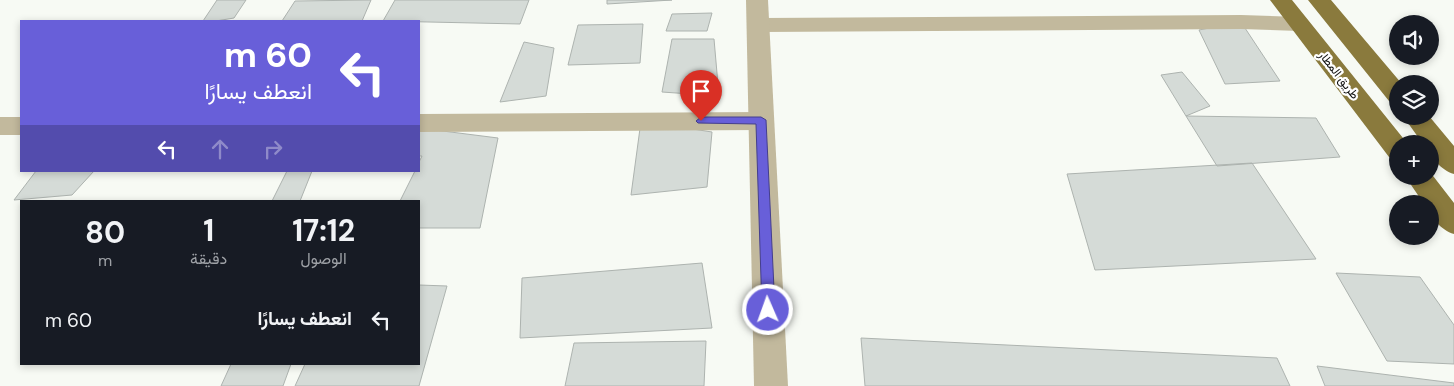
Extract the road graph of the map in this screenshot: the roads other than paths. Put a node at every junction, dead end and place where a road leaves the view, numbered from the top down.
1 (1281, 0) edge
2 (1319, 0) edge
3 (758, 13) edge
4 (1299, 24) junction
5 (1389, 84) edge
6 (761, 120) junction
7 (420, 123) edge
8 (1422, 125) edge
9 (0, 126) edge
10 (20, 126) edge
11 (1389, 139) edge
12 (1454, 164) edge
13 (1425, 185) edge
14 (1454, 223) edge
15 (771, 386) edge

1 - 4 highway, طريق المطار
2 - 5 highway
3 - 4 street
3 - 6 street
4 - 11 highway, طريق المطار
6 - 7 street
6 - 15 street
8 - 12 highway
9 - 10 street
13 - 14 highway

